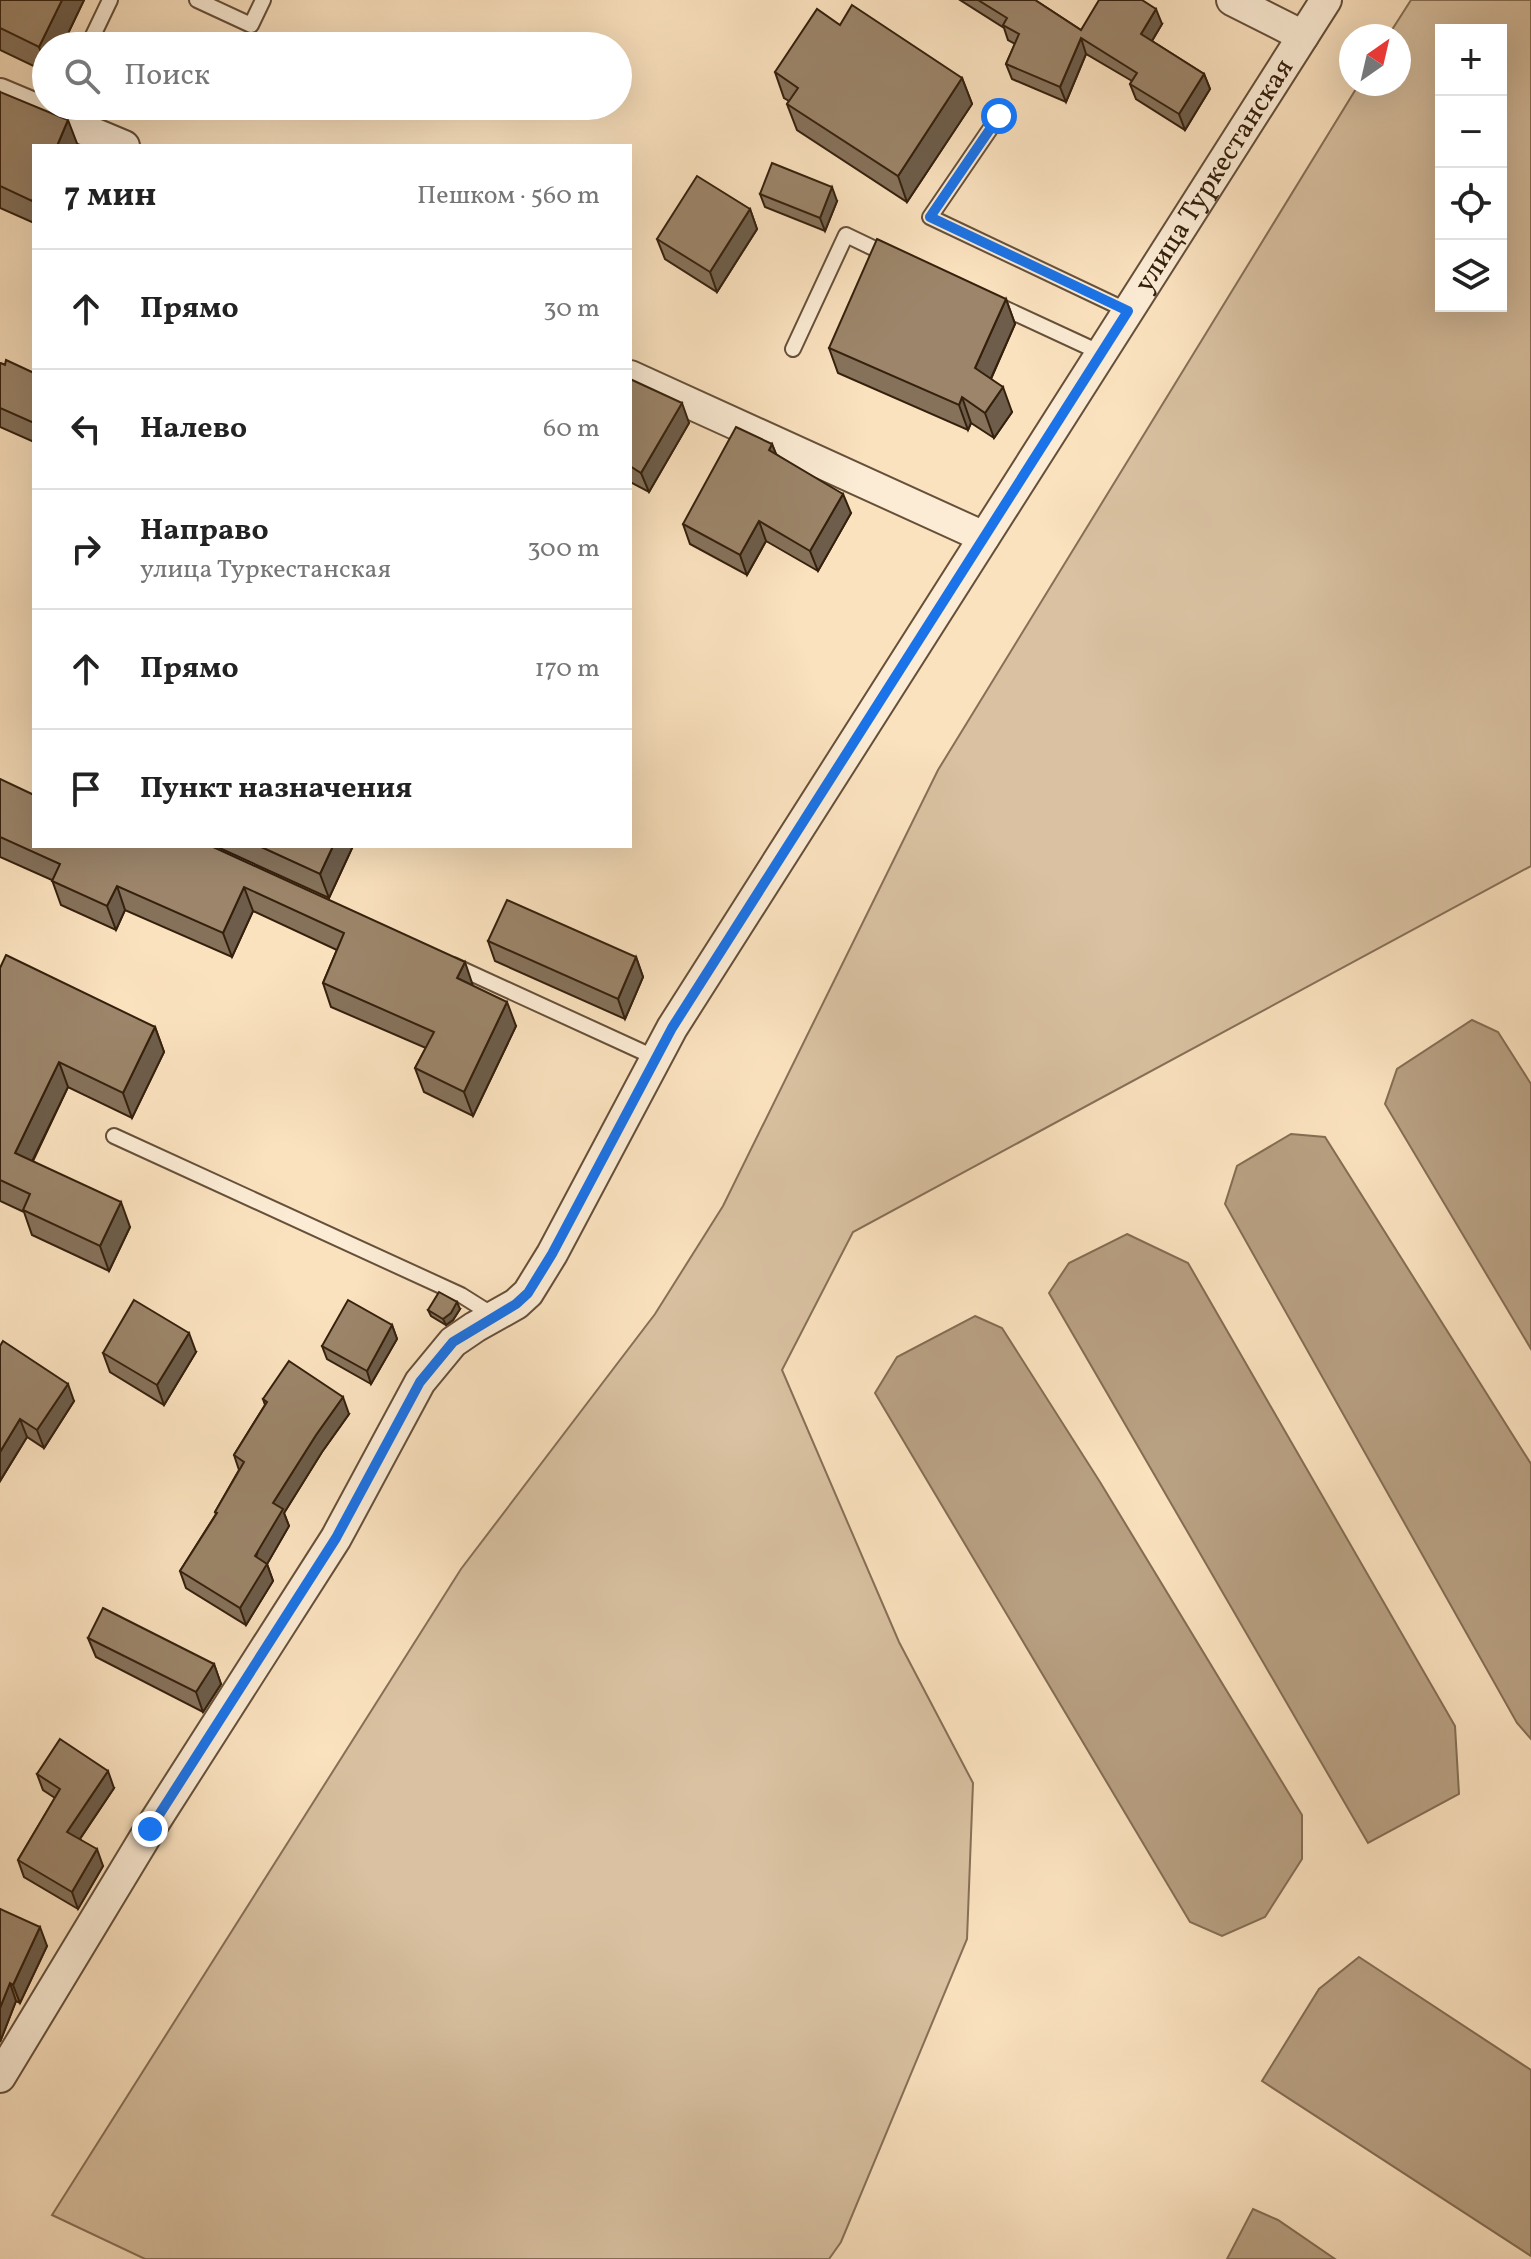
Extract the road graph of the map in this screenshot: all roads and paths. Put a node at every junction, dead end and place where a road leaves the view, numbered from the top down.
1 (110, 0) edge
2 (197, 0) edge
3 (263, 0) edge
4 (1232, 0) edge
5 (1326, 0) edge
6 (95, 32) edge
7 (1303, 36) junction
8 (0, 94) edge
9 (32, 107) edge
10 (999, 116) dead end
11 (62, 120) edge
12 (119, 144) edge
13 (903, 262) edge
14 (973, 294) edge
15 (1128, 311) junction
16 (793, 349) dead end
17 (1101, 353) junction
18 (632, 377) edge
19 (984, 537) junction
20 (438, 959) edge
21 (656, 1058) junction
22 (114, 1136) dead end
23 (496, 1317) junction
24 (0, 2077) edge

1 - 6 lane
2 - 3 lane
4 - 7 street
5 - 7 street, улица Туркестанская
7 - 15 street, улица Туркестанская
8 - 9 street
10 - 15 lane
11 - 12 street
13 - 16 lane
14 - 17 lane
15 - 17 street, улица Туркестанская
17 - 19 street, улица Туркестанская
18 - 19 street
19 - 21 street, улица Туркестанская
20 - 21 lane
21 - 23 street, улица Туркестанская
22 - 23 lane
23 - 24 street

